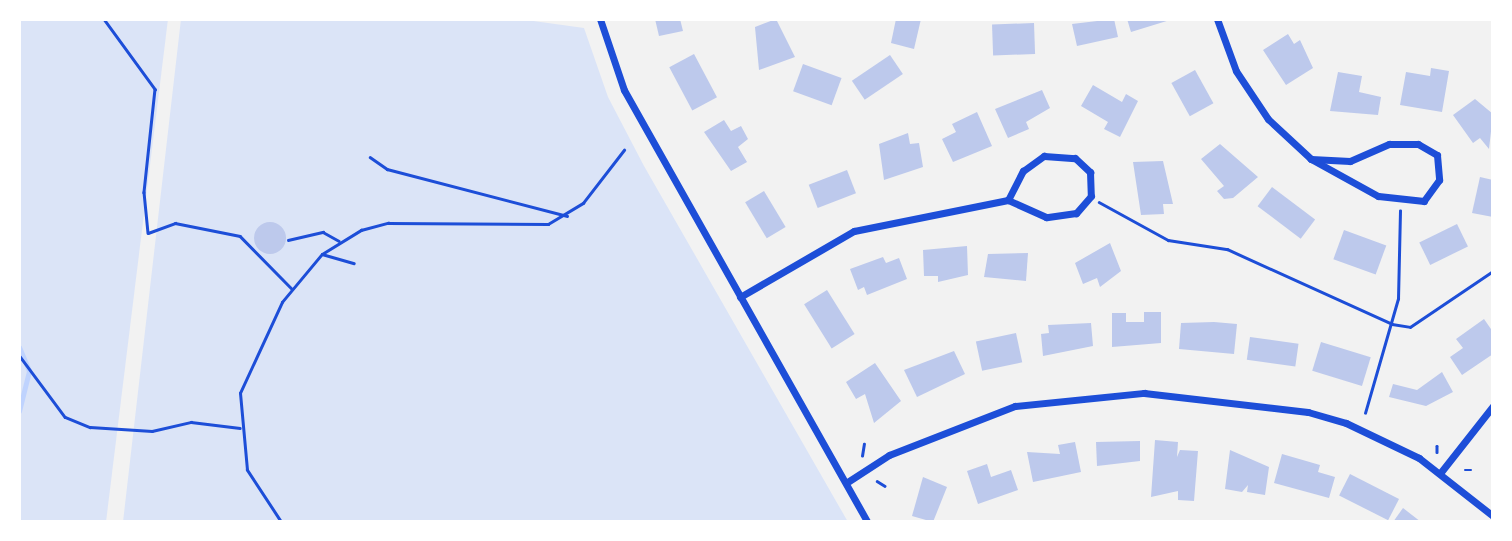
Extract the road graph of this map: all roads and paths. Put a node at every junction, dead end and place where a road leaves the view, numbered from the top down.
1 (104, 19) edge
2 (600, 19) edge
3 (1217, 19) edge
4 (624, 149) dead end
5 (370, 157) dead end
6 (1311, 159) junction
7 (1091, 196) junction
8 (1008, 200) junction
9 (1400, 202) junction
10 (567, 216) junction
11 (288, 240) dead end
12 (339, 241) junction
13 (322, 254) junction
14 (354, 263) dead end
15 (1493, 271) edge
16 (292, 289) junction
17 (740, 296) junction
18 (1392, 324) junction
19 (19, 355) edge
20 (1493, 406) edge
21 (1365, 412) dead end
22 (240, 428) junction
23 (864, 444) dead end
24 (1437, 446) dead end
25 (1437, 452) dead end
26 (862, 456) dead end
27 (1465, 470) dead end
28 (1471, 470) dead end
29 (1441, 472) junction
30 (849, 481) junction
31 (877, 481) dead end
32 (885, 486) dead end
33 (1493, 516) edge
34 (281, 522) edge
35 (867, 522) edge

1 - 16 path
2 - 17 street
3 - 6 street
4 - 10 path
5 - 10 path
6 - 9 street
6 - 9 street
7 - 8 street
7 - 8 street
7 - 18 path
8 - 17 street
9 - 18 path
10 - 12 path
11 - 12 path
12 - 13 path
13 - 14 path
13 - 16 path
15 - 18 path
16 - 22 path
17 - 30 street
18 - 21 path
19 - 22 path
20 - 29 street
22 - 34 path
23 - 26 path
24 - 25 path
27 - 28 path
29 - 30 street
29 - 33 street
30 - 35 street
31 - 32 path

